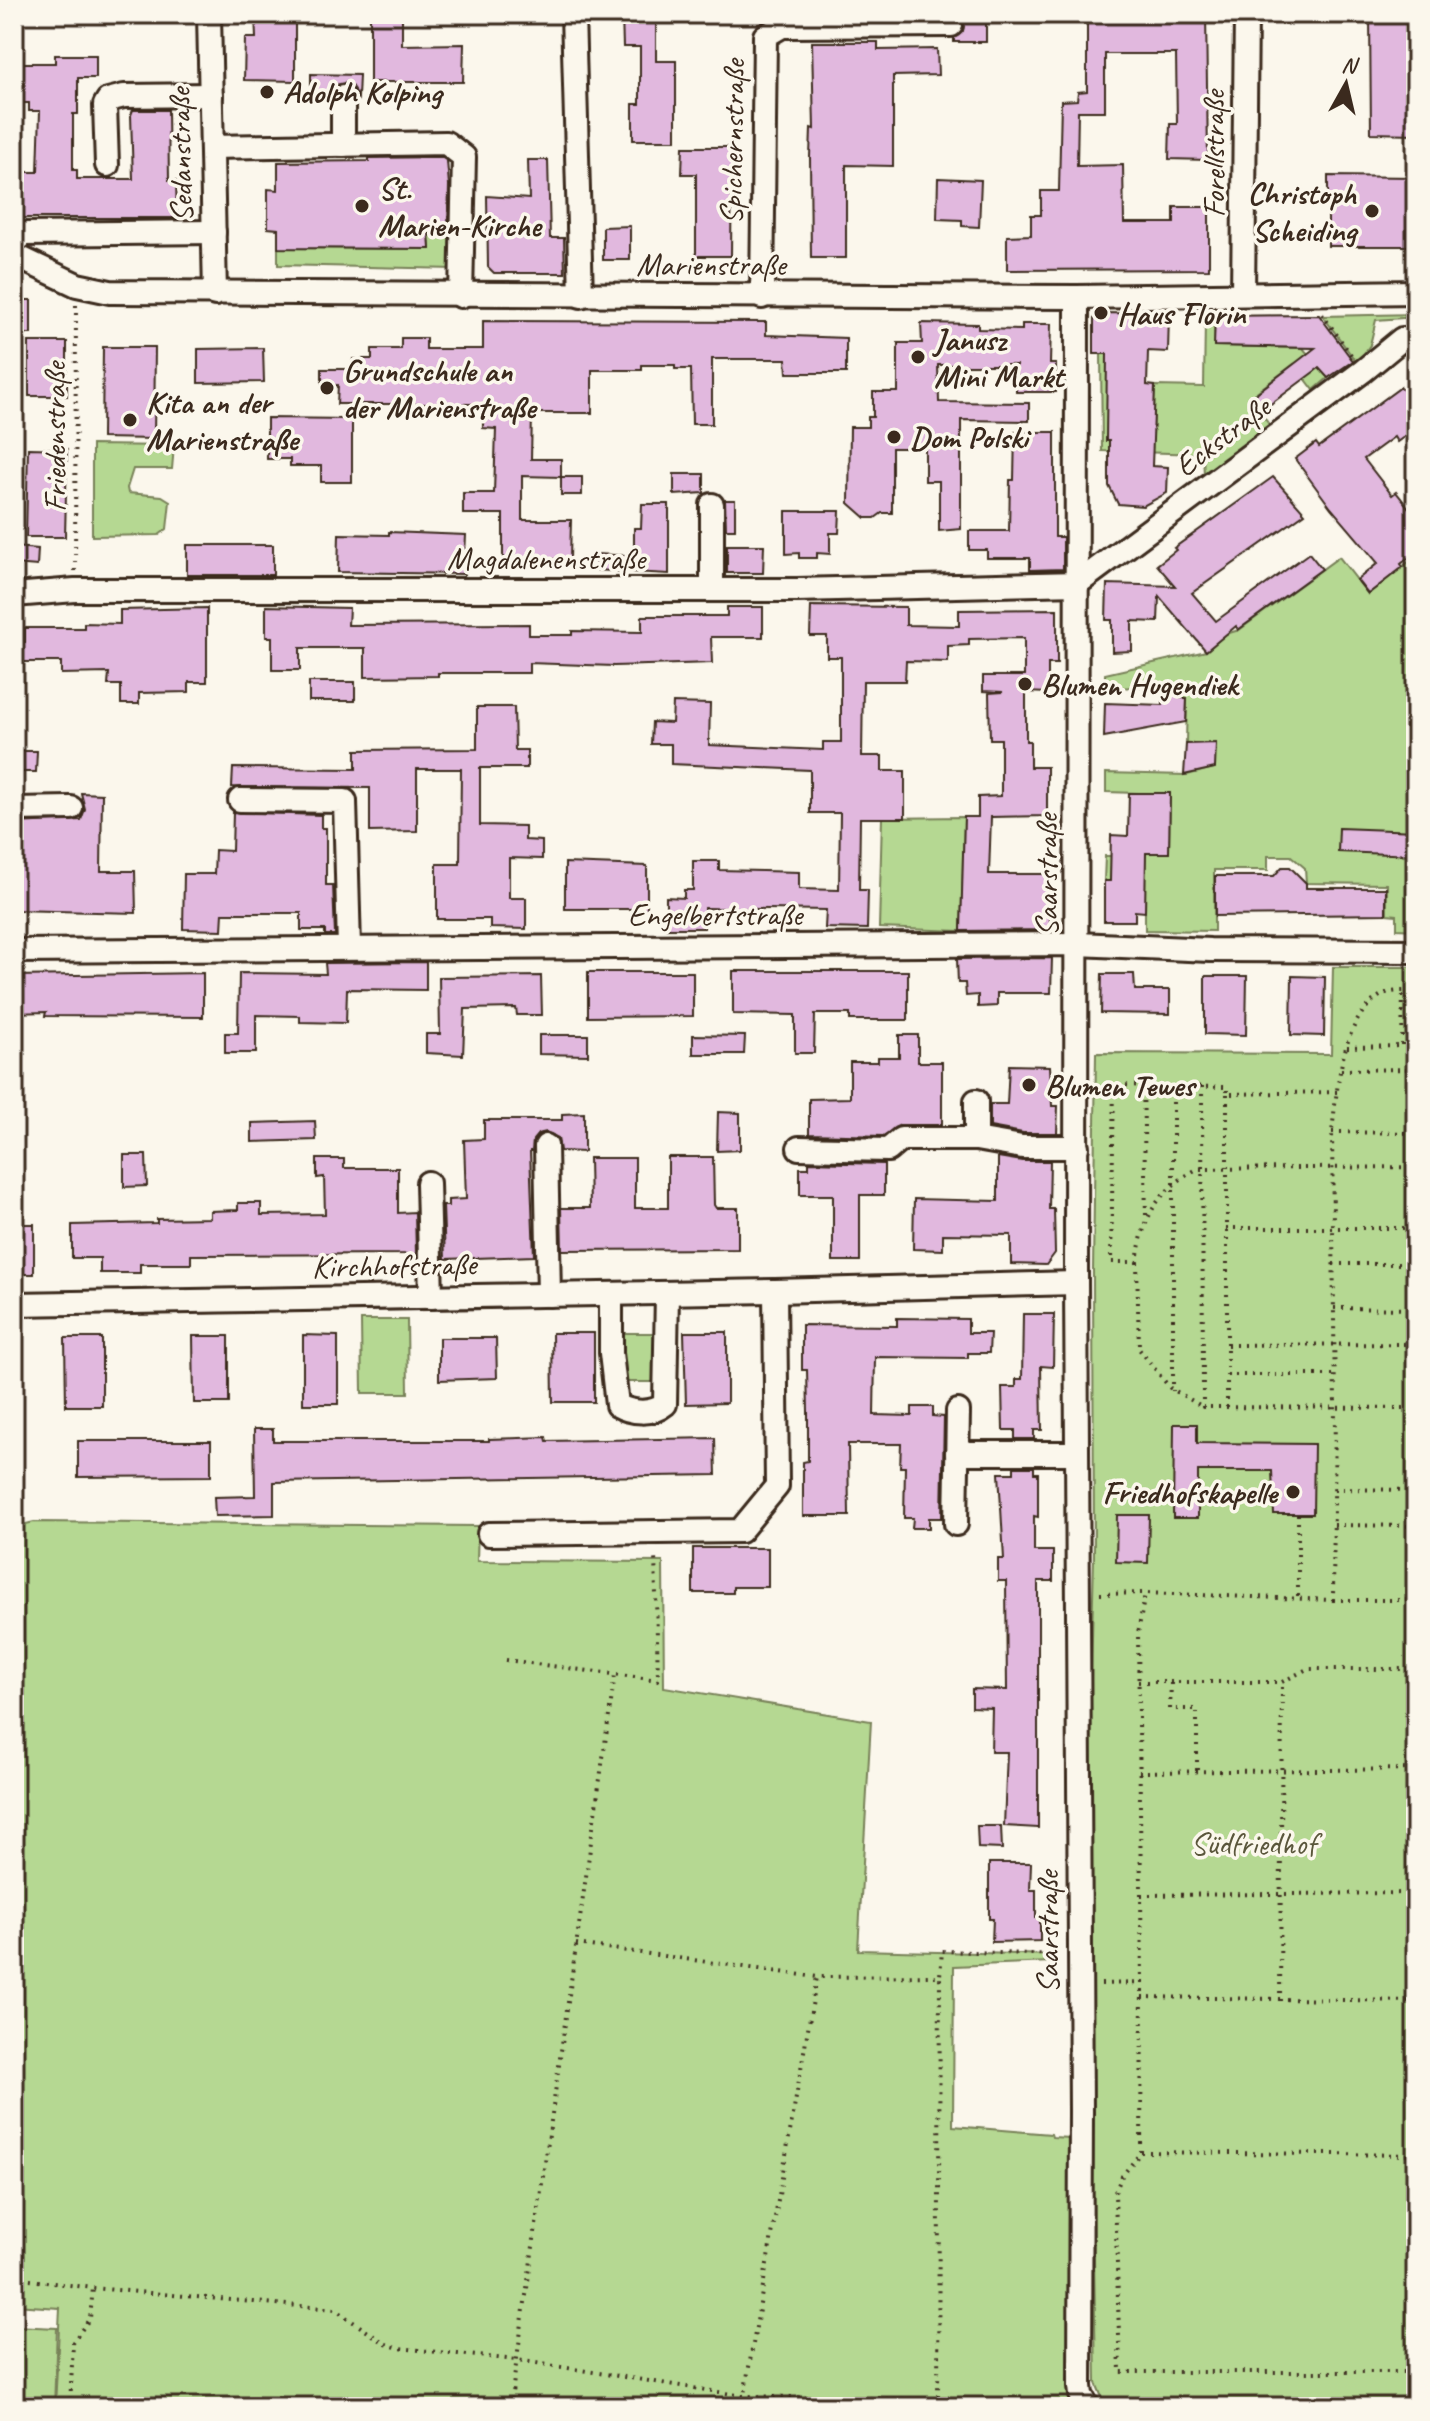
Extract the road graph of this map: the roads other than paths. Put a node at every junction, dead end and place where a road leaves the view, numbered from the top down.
1 (209, 14) edge
2 (573, 14) edge
3 (803, 14) edge
4 (1246, 14) edge
5 (951, 25) dead end
6 (770, 26) edge
7 (211, 95) junction
8 (343, 97) dead end
9 (343, 145) junction
10 (212, 147) junction
11 (107, 165) dead end
12 (214, 232) junction
13 (14, 243) edge
14 (14, 255) edge
15 (1416, 292) edge
16 (215, 294) junction
17 (1243, 294) junction
18 (461, 296) junction
19 (581, 296) junction
20 (762, 297) junction
21 (1077, 297) junction
22 (1402, 339) dead end
23 (712, 505) dead end
24 (1078, 583) junction
25 (712, 590) junction
26 (14, 595) edge
27 (240, 800) dead end
28 (71, 808) dead end
29 (14, 809) edge
30 (1078, 944) junction
31 (349, 948) junction
32 (14, 951) edge
33 (1416, 951) edge
34 (976, 1101) dead end
35 (976, 1139) junction
36 (546, 1146) dead end
37 (1077, 1147) junction
38 (799, 1148) dead end
39 (428, 1183) dead end
40 (1076, 1283) junction
41 (775, 1291) junction
42 (667, 1293) junction
43 (611, 1294) junction
44 (549, 1295) junction
45 (431, 1297) junction
46 (14, 1304) edge
47 (958, 1411) dead end
48 (957, 1453) junction
49 (1077, 1453) junction
50 (956, 1524) dead end
51 (489, 1534) dead end
52 (1088, 2407) edge

1 - 7 street, Sedanstraße
2 - 19 street
3 - 6 street, Spichernstraße
4 - 17 street, Forellstraße
5 - 6 street, Spichernstraße
6 - 20 street, Spichernstraße
7 - 10 street, Sedanstraße
7 - 11 street
8 - 9 street
9 - 10 street
9 - 18 street
10 - 12 street, Sedanstraße
12 - 13 street
12 - 16 street, Sedanstraße
14 - 16 street, Marienstraße
15 - 17 street, Marienstraße
16 - 18 street, Marienstraße
17 - 21 street, Marienstraße
18 - 19 street, Marienstraße
19 - 20 street, Marienstraße
20 - 21 street, Marienstraße
21 - 24 street, Saarstraße
22 - 24 street, Eckstraße
23 - 25 street
24 - 25 street, Magdalenenstraße
24 - 30 street, Saarstraße
25 - 26 street, Magdalenenstraße
27 - 31 street
28 - 29 street
30 - 31 street, Engelbertstraße
30 - 33 street, Engelbertstraße
30 - 37 street, Saarstraße
31 - 32 street, Engelbertstraße
34 - 35 street
35 - 37 street
35 - 38 street
36 - 44 street
37 - 40 street, Saarstraße
39 - 45 street
40 - 41 street, Kirchhofstraße
40 - 49 street, Saarstraße
41 - 42 street, Kirchhofstraße
41 - 51 street
42 - 43 street, Kirchhofstraße
42 - 43 street
43 - 44 street, Kirchhofstraße
44 - 45 street, Kirchhofstraße
45 - 46 street, Kirchhofstraße
47 - 48 street
48 - 49 street
48 - 50 street
49 - 52 street, Saarstraße

